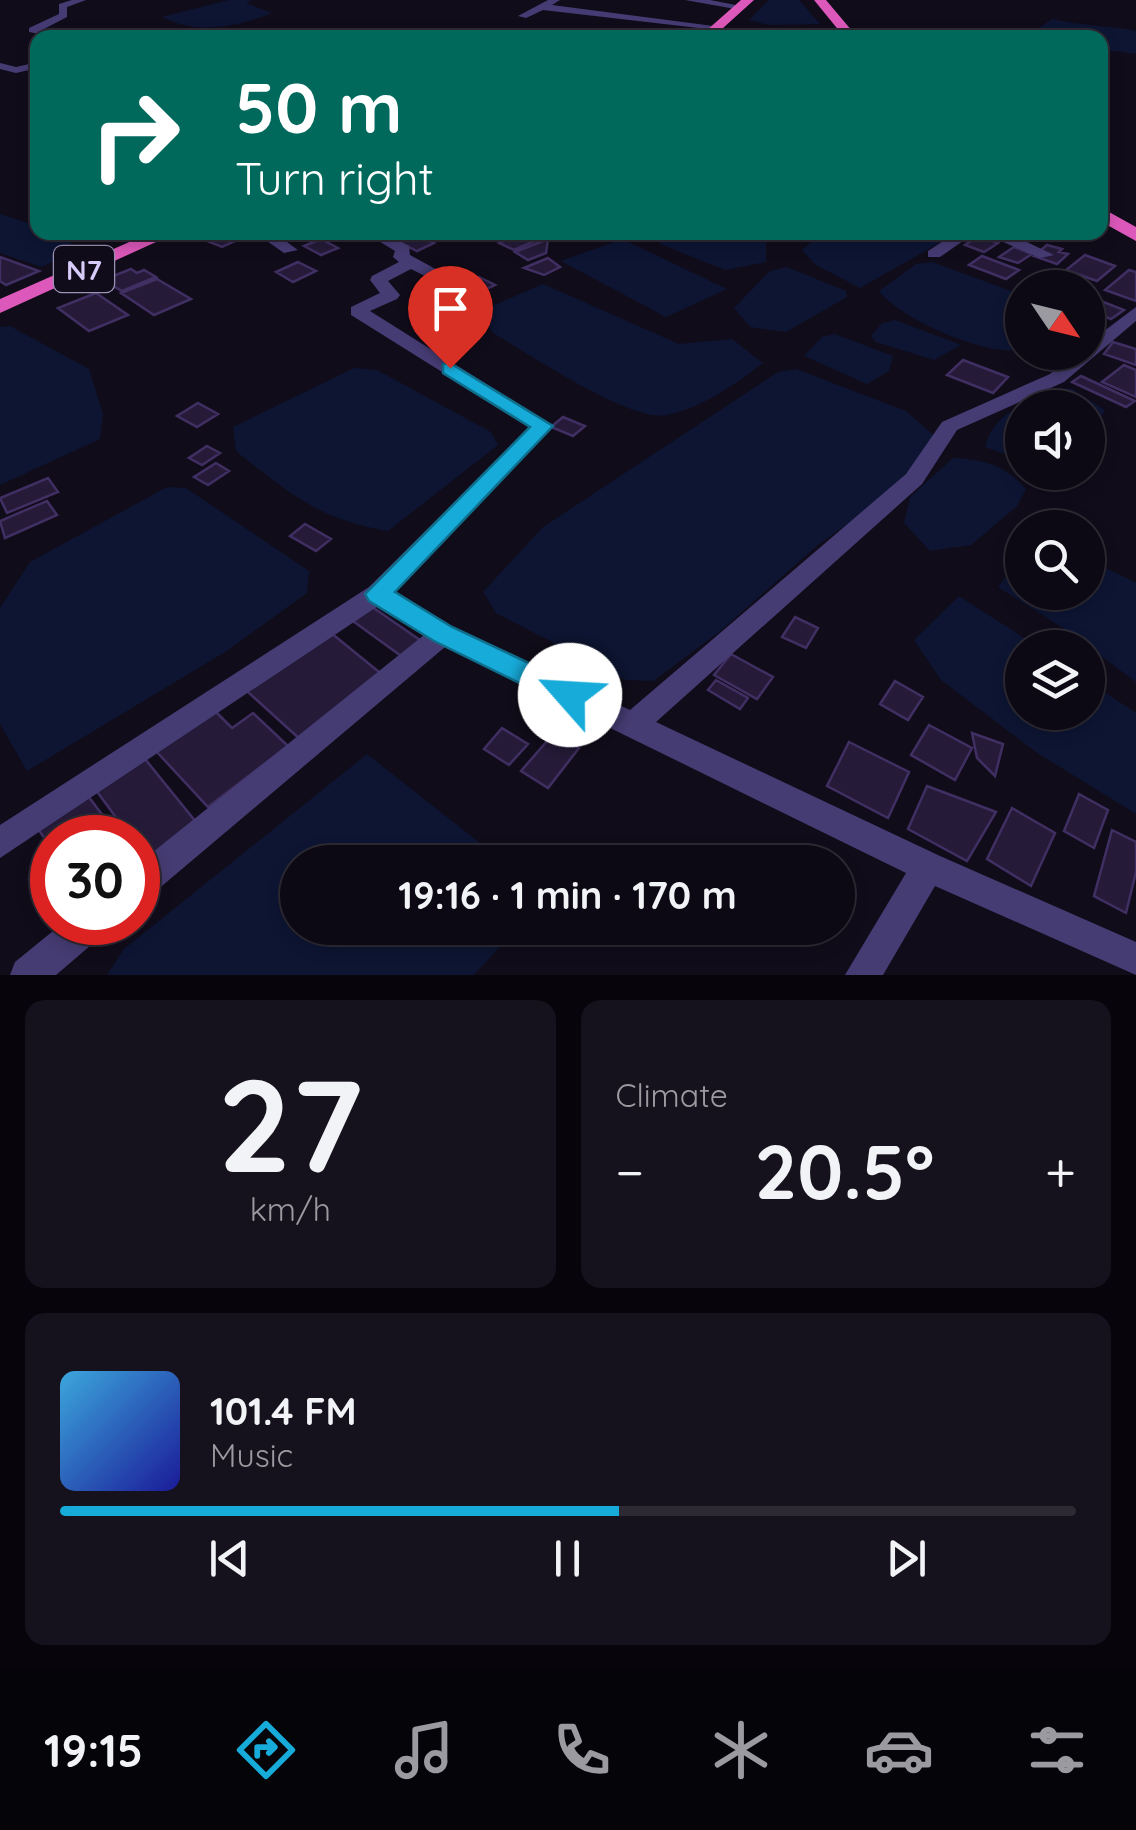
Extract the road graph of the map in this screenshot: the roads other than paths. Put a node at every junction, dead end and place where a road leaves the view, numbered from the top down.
1 (82, 0) edge
2 (555, 0) edge
3 (690, 0) edge
4 (810, 0) edge
5 (820, 0) edge
6 (744, 4) edge
7 (544, 8) junction
8 (522, 16) dead end
9 (716, 27) junction
10 (33, 30) edge
11 (713, 30) edge
12 (832, 30) edge
13 (845, 30) edge
14 (0, 66) edge
15 (30, 67) edge
16 (16, 70) junction
17 (30, 75) edge
18 (1108, 218) edge
19 (1108, 231) edge
20 (1136, 235) edge
21 (151, 240) edge
22 (274, 240) edge
23 (386, 240) edge
24 (956, 240) edge
25 (1025, 240) edge
26 (1136, 248) edge
27 (290, 250) dead end
28 (934, 254) dead end
29 (1046, 255) dead end
30 (0, 307) edge
31 (1136, 312) edge
32 (378, 594) junction
33 (443, 634) junction
34 (633, 726) junction
35 (0, 844) edge
36 (160, 867) edge
37 (928, 867) junction
38 (64, 945) edge
39 (1136, 960) edge
40 (28, 975) edge
41 (863, 975) edge

1 - 10 street
2 - 7 street
3 - 6 street
4 - 12 highway
5 - 13 highway
6 - 9 highway
7 - 8 street
7 - 9 street
9 - 11 highway
14 - 16 street
15 - 16 street
16 - 17 street
18 - 20 highway
19 - 26 highway
21 - 30 highway, N7
22 - 27 street
23 - 32 street
24 - 28 street
25 - 29 street
31 - 34 street
32 - 33 street
32 - 35 street
33 - 34 street
33 - 36 street
34 - 37 street
37 - 39 street
37 - 41 street
38 - 40 street

